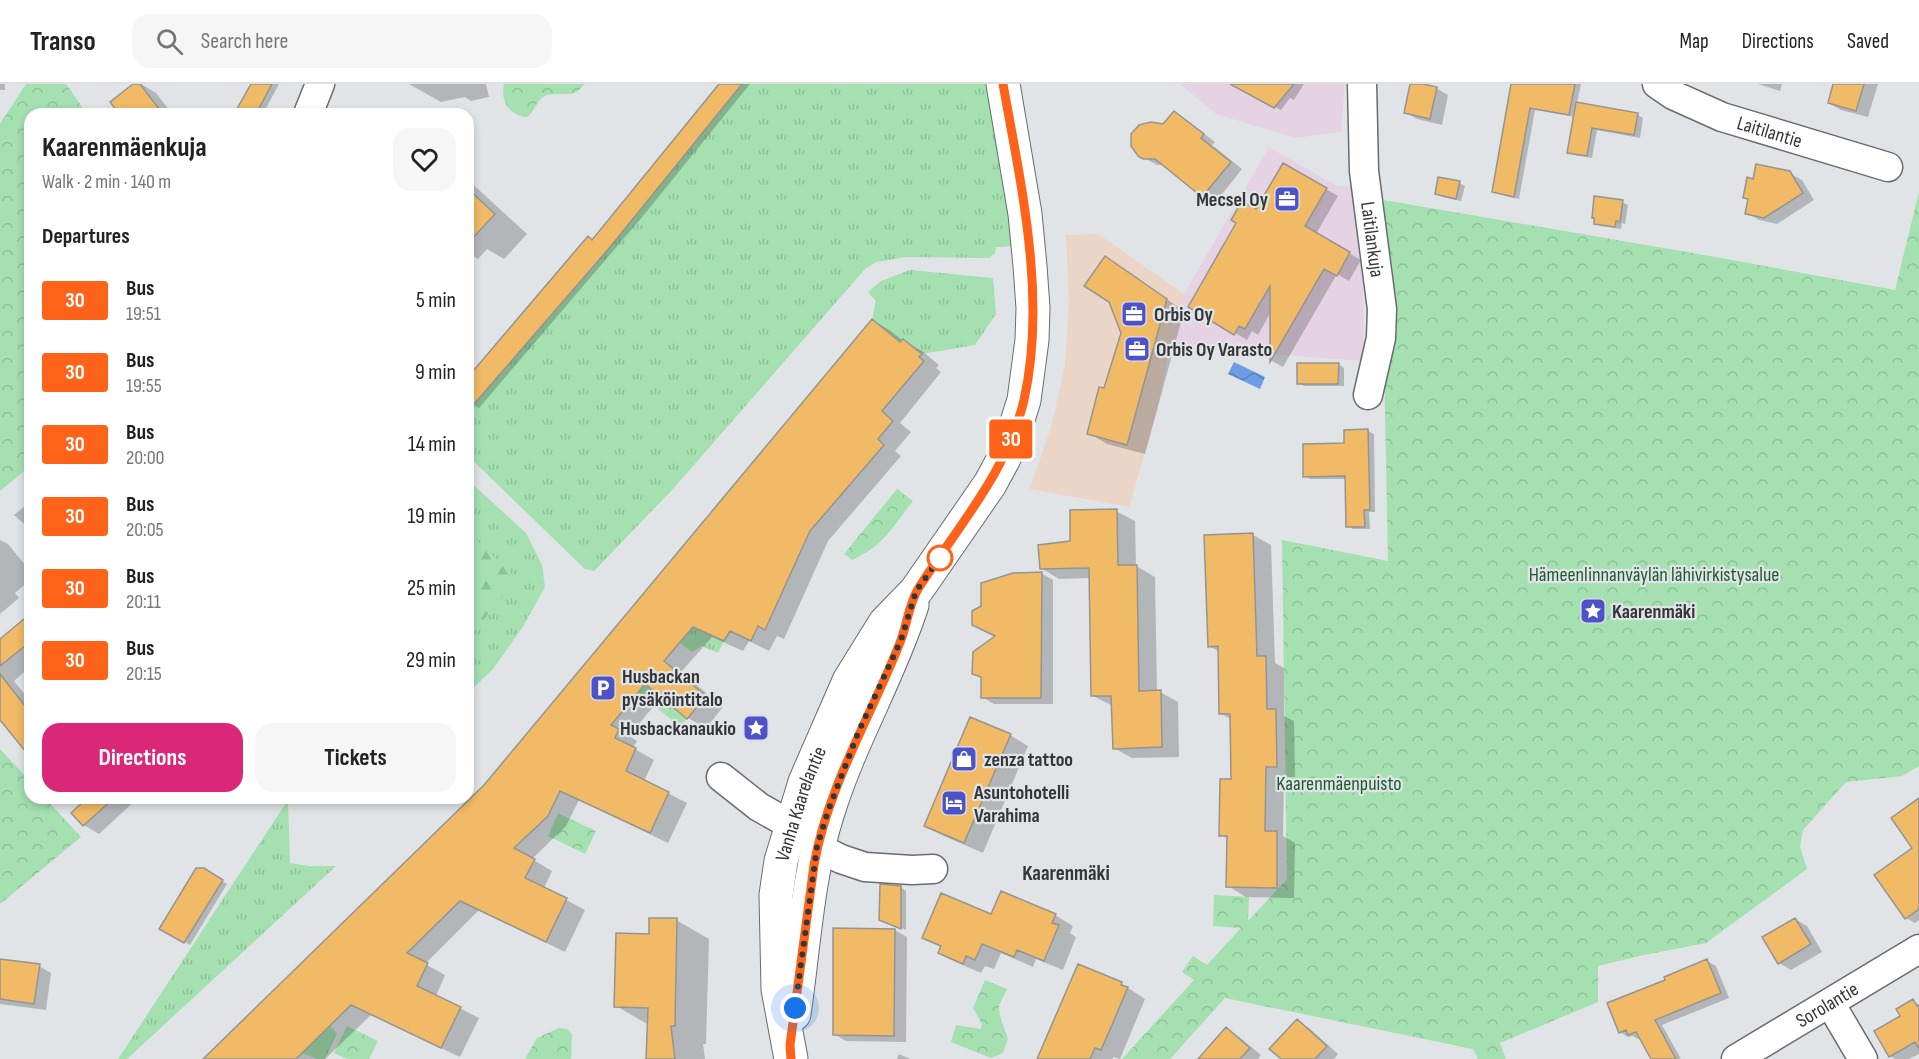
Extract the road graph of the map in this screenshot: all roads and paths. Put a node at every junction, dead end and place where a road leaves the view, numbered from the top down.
1 (320, 84) edge
2 (1003, 84) edge
3 (1362, 84) edge
4 (1657, 84) edge
5 (310, 108) edge
6 (1888, 167) dead end
7 (1368, 395) dead end
8 (916, 591) junction
9 (721, 777) dead end
10 (791, 825) junction
11 (817, 847) junction
12 (933, 869) dead end
13 (1919, 949) edge
14 (1830, 1003) junction
15 (790, 1052) edge
16 (1736, 1059) edge
17 (1863, 1059) edge

1 - 5 street
2 - 8 main road, Vanha Kaarelantie
3 - 7 street, Laitilankuja
4 - 6 street, Laitilantie
8 - 10 main road, Vanha Kaarelantie
8 - 11 main road, Vanha Kaarelantie
9 - 10 street
10 - 11 street
10 - 15 main road, Vanha Kaarelantie
11 - 12 street
11 - 15 main road, Vanha Kaarelantie
13 - 14 street, Sorolantie
14 - 16 street, Sorolantie
14 - 17 street

